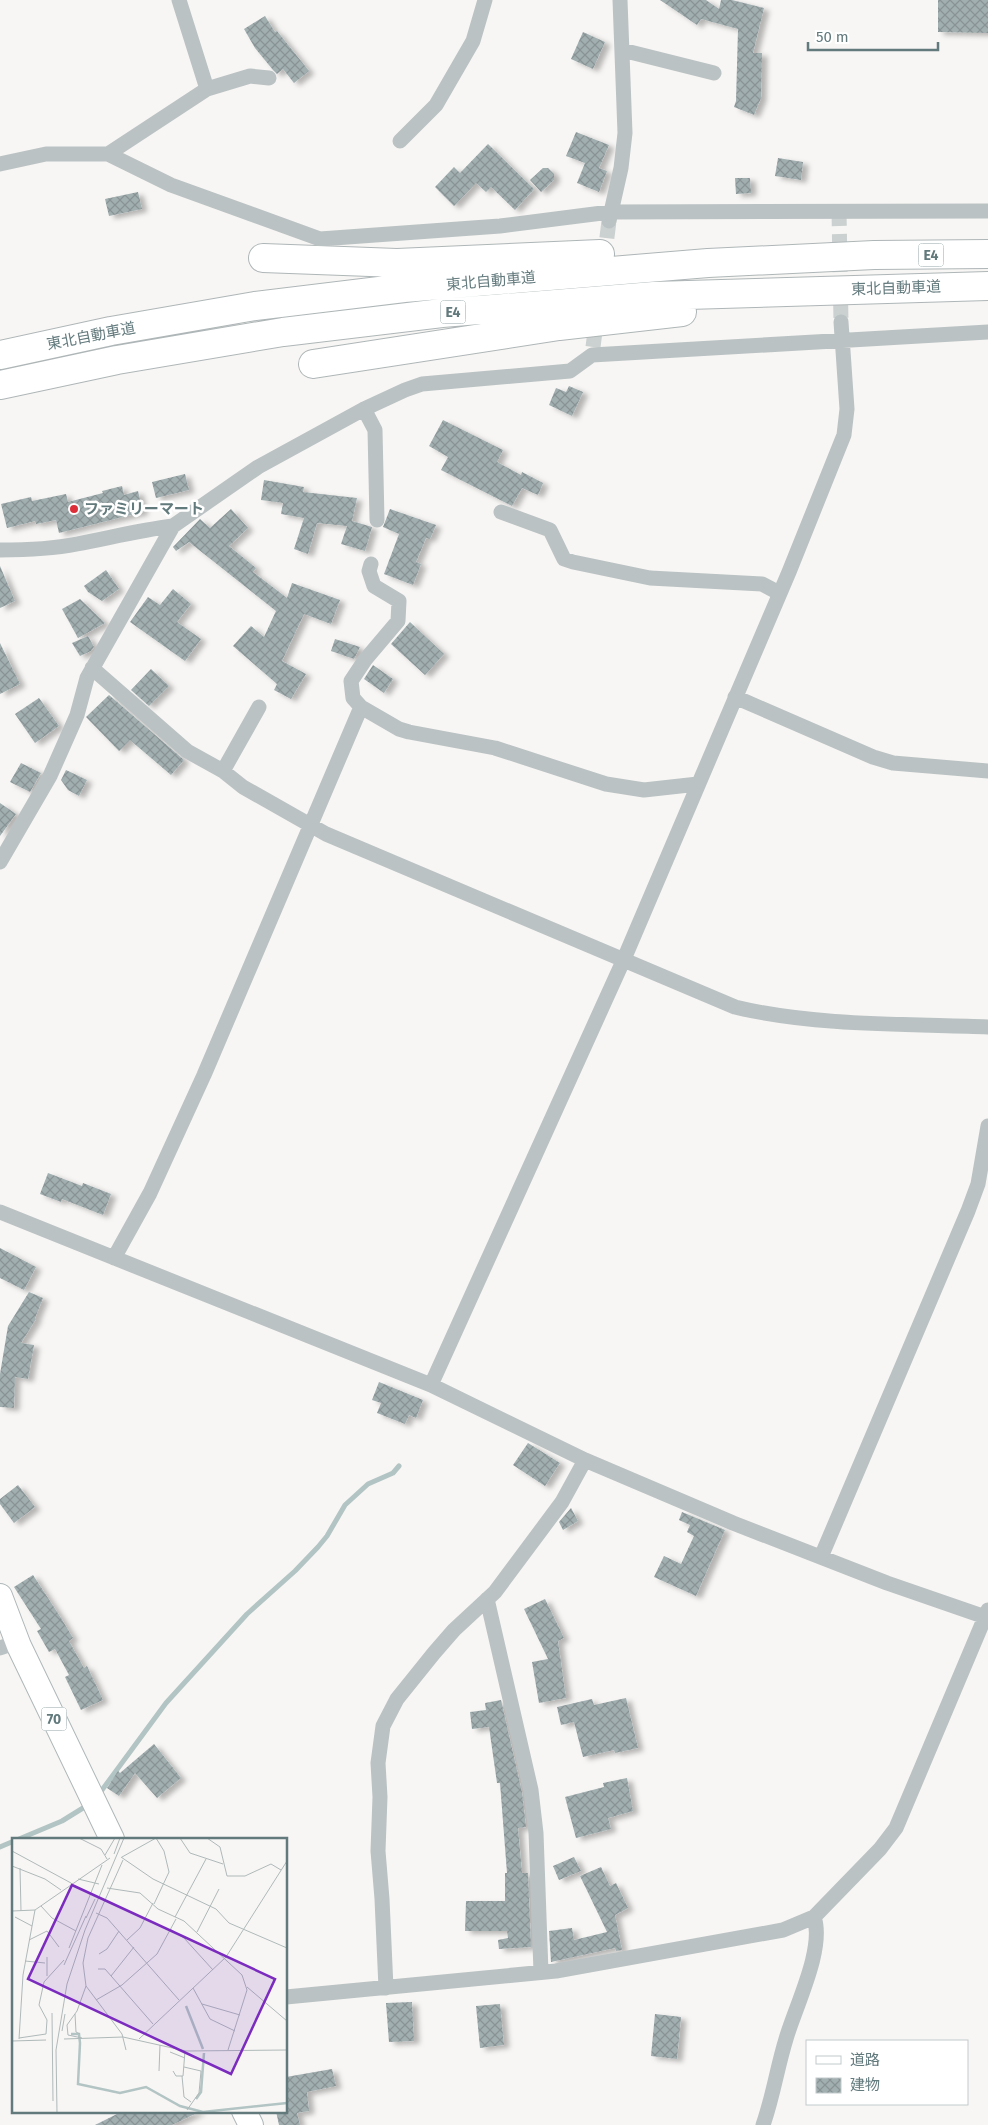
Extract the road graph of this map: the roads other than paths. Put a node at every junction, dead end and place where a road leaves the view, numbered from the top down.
1 (179, 0) edge
2 (485, 0) edge
3 (620, 0) edge
4 (622, 50) junction
5 (714, 73) dead end
6 (269, 78) dead end
7 (207, 89) junction
8 (400, 141) dead end
9 (108, 154) junction
10 (0, 164) edge
11 (988, 211) edge
12 (609, 216) junction
13 (988, 254) edge
14 (874, 255) junction
15 (263, 258) dead end
16 (988, 286) edge
17 (912, 288) junction
18 (842, 322) tunnel mouth
19 (988, 332) edge
20 (843, 339) junction
21 (0, 354) edge
22 (313, 364) dead end
23 (0, 385) edge
24 (364, 409) junction
25 (501, 512) dead end
26 (377, 520) dead end
27 (172, 526) junction
28 (0, 550) edge
29 (371, 564) dead end
30 (779, 593) junction
31 (92, 668) junction
32 (735, 697) junction
33 (259, 707) dead end
34 (361, 707) junction
35 (223, 771) junction
36 (988, 771) edge
37 (698, 784) junction
38 (312, 826) junction
39 (0, 862) edge
40 (624, 959) junction
41 (988, 1027) edge
42 (988, 1126) edge
43 (0, 1212) edge
44 (114, 1258) junction
45 (431, 1384) junction
46 (586, 1460) junction
47 (821, 1557) junction
48 (0, 1596) edge
49 (487, 1599) junction
50 (987, 1615) edge
51 (9, 1645) edge
52 (111, 1838) edge
53 (814, 1917) junction
54 (541, 1972) junction
55 (386, 1988) junction
56 (288, 1997) edge
57 (244, 2112) edge
58 (251, 2125) edge
59 (763, 2125) edge

1 - 7 street
2 - 8 street
3 - 4 street
4 - 5 street
4 - 12 street
6 - 7 street
7 - 9 street
9 - 10 street
9 - 12 street
11 - 12 street
13 - 14 highway, 東北自動車道 / E4
14 - 15 highway
14 - 21 highway, 東北自動車道 / E4
16 - 17 highway, 東北自動車道 / E4
17 - 22 highway
17 - 23 highway, 東北自動車道 / E4
18 - 20 street
19 - 20 street
20 - 24 street
20 - 30 street
24 - 26 street
24 - 27 street
25 - 30 street
27 - 28 street
27 - 31 street
29 - 34 street
30 - 32 street
31 - 35 street
31 - 39 street
32 - 36 street
32 - 37 street
33 - 35 street
34 - 37 street
34 - 38 street
35 - 38 street
37 - 40 street
38 - 40 street
38 - 44 street
40 - 41 street
40 - 45 street
42 - 47 street
43 - 44 street
44 - 45 street
45 - 46 street
46 - 47 street
46 - 49 street
47 - 50 street
48 - 51 main road, 70
49 - 54 street
49 - 55 street
50 - 53 street
51 - 52 main road, 70
53 - 54 street
53 - 59 street
54 - 55 street
55 - 56 street
57 - 58 main road

